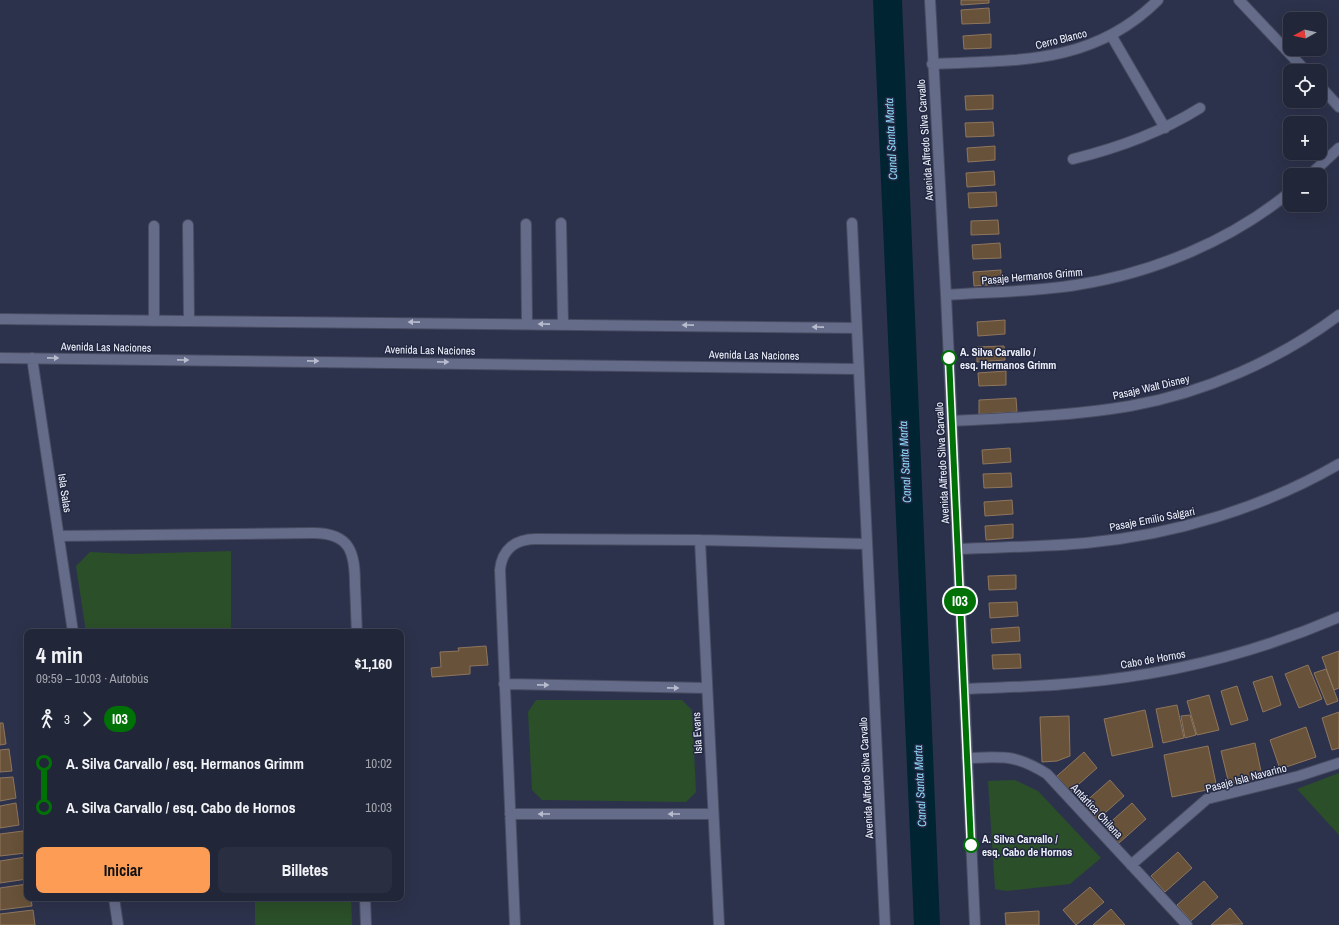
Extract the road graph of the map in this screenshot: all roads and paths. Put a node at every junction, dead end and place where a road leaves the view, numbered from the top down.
1 (930, 0) edge
2 (1158, 0) edge
3 (1239, 0) edge
4 (1111, 35) junction
5 (932, 64) junction
6 (1299, 64) edge
7 (1327, 94) edge
8 (1339, 107) edge
9 (1200, 108) dead end
10 (1164, 128) junction
11 (1339, 148) edge
12 (1073, 160) dead end
13 (1318, 168) edge
14 (1283, 197) edge
15 (852, 223) dead end
16 (526, 224) dead end
17 (561, 224) dead end
18 (188, 225) dead end
19 (154, 226) dead end
20 (946, 295) junction
21 (1339, 315) edge
22 (0, 319) edge
23 (154, 321) junction
24 (189, 321) junction
25 (527, 324) junction
26 (563, 324) junction
27 (858, 328) junction
28 (0, 358) edge
29 (32, 358) junction
30 (859, 369) junction
31 (952, 421) junction
32 (1339, 464) edge
33 (59, 536) junction
34 (700, 540) junction
35 (867, 544) junction
36 (958, 548) junction
37 (1339, 617) edge
38 (73, 629) edge
39 (357, 629) edge
40 (504, 684) junction
41 (707, 688) junction
42 (964, 689) junction
43 (967, 758) junction
44 (1339, 763) edge
45 (510, 814) junction
46 (713, 814) junction
47 (1131, 865) junction
48 (114, 901) edge
49 (365, 901) edge
50 (118, 925) edge
51 (366, 925) edge
52 (515, 925) edge
53 (719, 925) edge
54 (885, 925) edge
55 (975, 925) edge
56 (1187, 925) edge

1 - 5 street, Avenida Alfredo Silva Carvallo
2 - 4 street, Cerro Blanco
3 - 6 street
4 - 5 street, Cerro Blanco
4 - 10 street
5 - 20 street, Avenida Alfredo Silva Carvallo
7 - 8 street
9 - 10 street
10 - 12 street
11 - 13 street
14 - 20 street, Pasaje Hermanos Grimm
15 - 27 street, Avenida Alfredo Silva Carvallo
16 - 25 street
17 - 26 street
18 - 24 street
19 - 23 street
20 - 31 street, Avenida Alfredo Silva Carvallo
21 - 31 street, Pasaje Walt Disney
22 - 23 street
23 - 24 street
25 -> 24 street
26 -> 25 street
27 -> 26 street
27 - 30 street, Avenida Alfredo Silva Carvallo
28 - 29 street, Avenida Las Naciones
29 -> 30 street, Avenida Las Naciones
29 - 33 street, Isla Salas
30 - 35 street, Avenida Alfredo Silva Carvallo
31 - 36 street, Avenida Alfredo Silva Carvallo
32 - 36 street, Pasaje Emilio Salgari
33 - 38 street, Isla Salas
33 - 39 street
34 - 35 street
34 - 40 street
34 - 41 street, Isla Evans
35 - 54 street, Avenida Alfredo Silva Carvallo
36 - 42 street, Avenida Alfredo Silva Carvallo
37 - 42 street, Cabo de Hornos
40 -> 41 street
40 - 45 street
41 - 46 street, Isla Evans
42 - 43 street, Avenida Alfredo Silva Carvallo
43 - 47 street, Antártica Chilena
43 - 55 street, Avenida Alfredo Silva Carvallo
44 - 47 street, Pasaje Isla Navarino
46 -> 45 street
45 - 52 street
46 - 53 street, Isla Evans
47 - 56 street, Antártica Chilena
48 - 50 street
49 - 51 street

